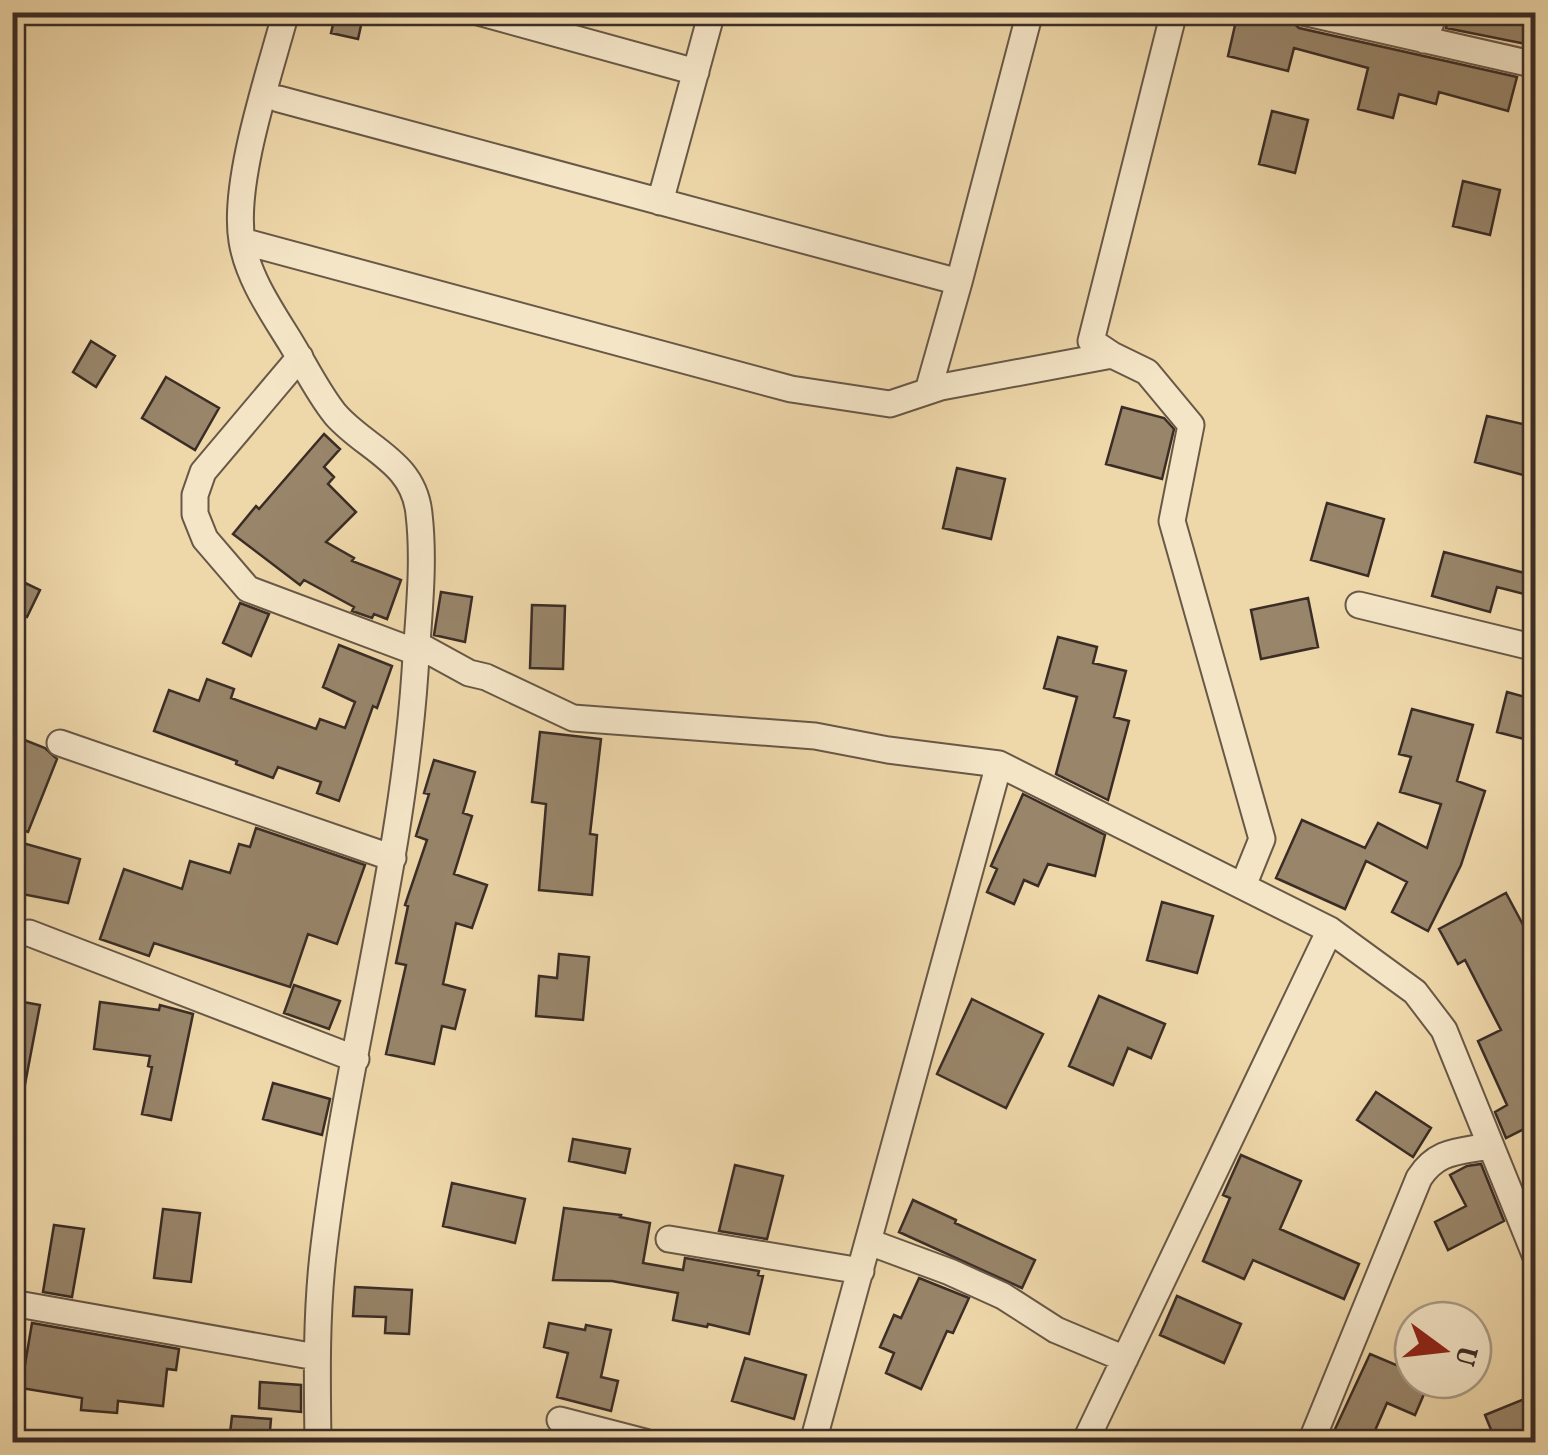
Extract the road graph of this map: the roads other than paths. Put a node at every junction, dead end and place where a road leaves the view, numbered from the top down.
1 (286, 12) edge
2 (303, 12) edge
3 (478, 12) edge
4 (712, 12) edge
5 (1030, 12) edge
6 (1174, 12) edge
7 (1303, 12) edge
8 (1435, 12) edge
9 (1424, 40) junction
10 (1536, 65) edge
11 (696, 72) junction
12 (272, 96) junction
13 (660, 202) junction
14 (242, 242) junction
15 (959, 282) junction
16 (1112, 355) junction
17 (300, 357) junction
18 (928, 391) junction
19 (1359, 605) dead end
20 (1536, 648) edge
21 (417, 649) junction
22 (60, 743) dead end
23 (999, 764) junction
24 (393, 858) junction
25 (1243, 886) junction
26 (1330, 930) junction
27 (29, 933) dead end
28 (356, 1059) junction
29 (1490, 1146) junction
30 (669, 1238) dead end
31 (869, 1242) junction
32 (1536, 1257) edge
33 (861, 1271) junction
34 (12, 1303) edge
35 (316, 1357) junction
36 (1125, 1359) junction
37 (560, 1420) dead end
38 (318, 1442) edge
39 (645, 1442) edge
40 (813, 1442) edge
41 (1085, 1442) edge
42 (1310, 1442) edge

1 - 12 street
2 - 12 street
3 - 11 street
4 - 11 street
5 - 15 street
6 - 16 street
7 - 9 street
8 - 9 street
9 - 10 street
11 - 13 street
12 - 13 street
12 - 14 street
13 - 15 street
14 - 17 street
14 - 18 street
15 - 18 street
16 - 18 street
16 - 25 street
17 - 21 street
17 - 21 street
19 - 20 street
21 - 23 street
21 - 24 street
22 - 24 street
23 - 25 street
23 - 31 street
24 - 28 street
25 - 26 street
26 - 29 street
26 - 36 street
27 - 28 street
28 - 35 street
29 - 32 street
29 - 42 street
30 - 33 street
31 - 33 street
31 - 36 street
33 - 40 street
34 - 35 street
35 - 38 street
36 - 41 street
37 - 39 street

